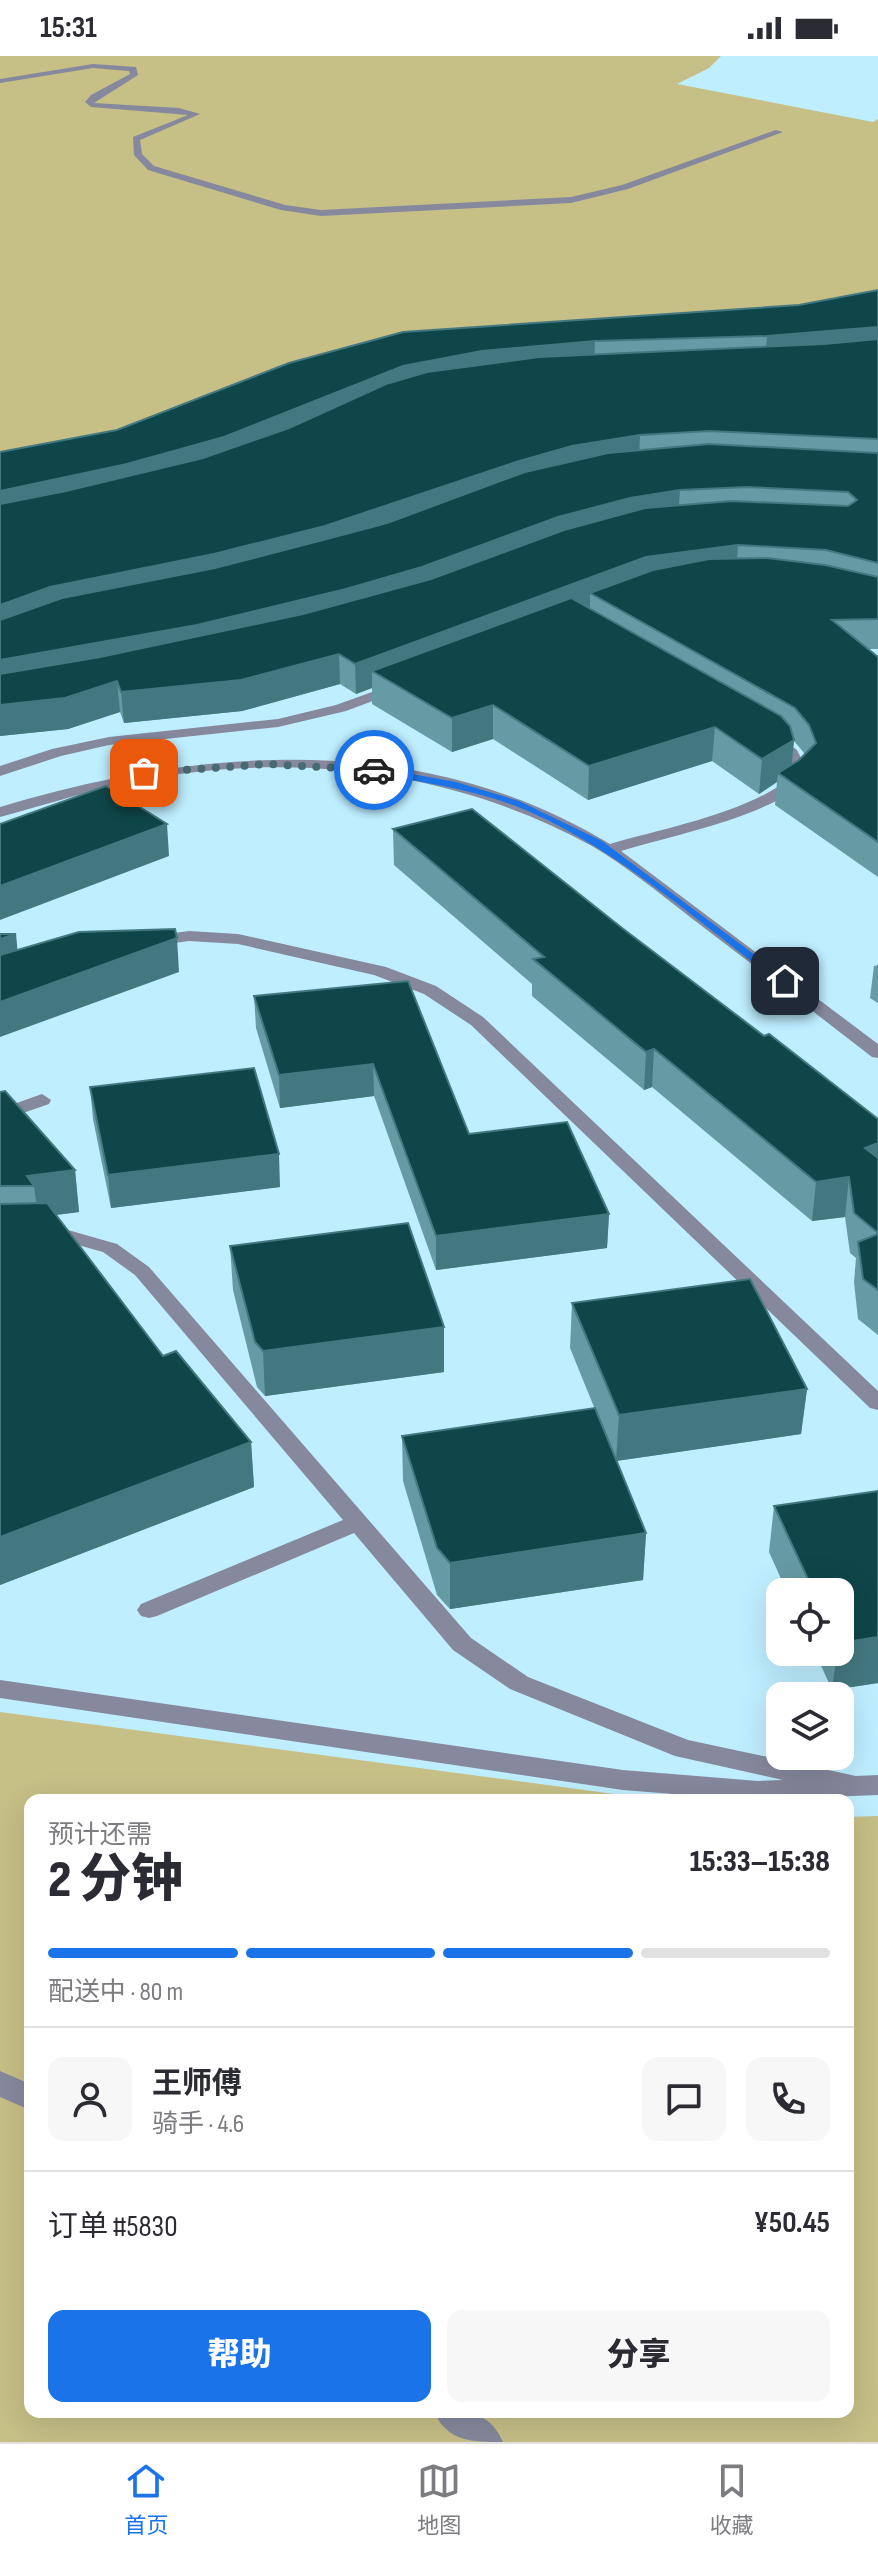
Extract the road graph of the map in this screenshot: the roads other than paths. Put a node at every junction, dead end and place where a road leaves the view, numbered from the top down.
1 (0, 81) edge
2 (779, 132) dead end
3 (413, 682) edge
4 (758, 729) edge
5 (0, 771) edge
6 (0, 812) edge
7 (607, 850) junction
8 (130, 945) edge
9 (878, 1053) edge
10 (42, 1100) dead end
11 (0, 1115) edge
12 (0, 1238) edge
13 (878, 1403) edge
14 (358, 1523) junction
15 (149, 1610) dead end
16 (0, 1689) edge
17 (867, 1786) edge
18 (0, 2083) edge
19 (24, 2095) edge
20 (457, 2418) edge
21 (487, 2442) edge

1 - 2 street
3 - 5 street
4 - 7 street
6 - 7 street
7 - 9 street
8 - 13 street
10 - 11 street
12 - 14 street
14 - 15 street
14 - 17 street
16 - 17 street
18 - 19 street
20 - 21 street

